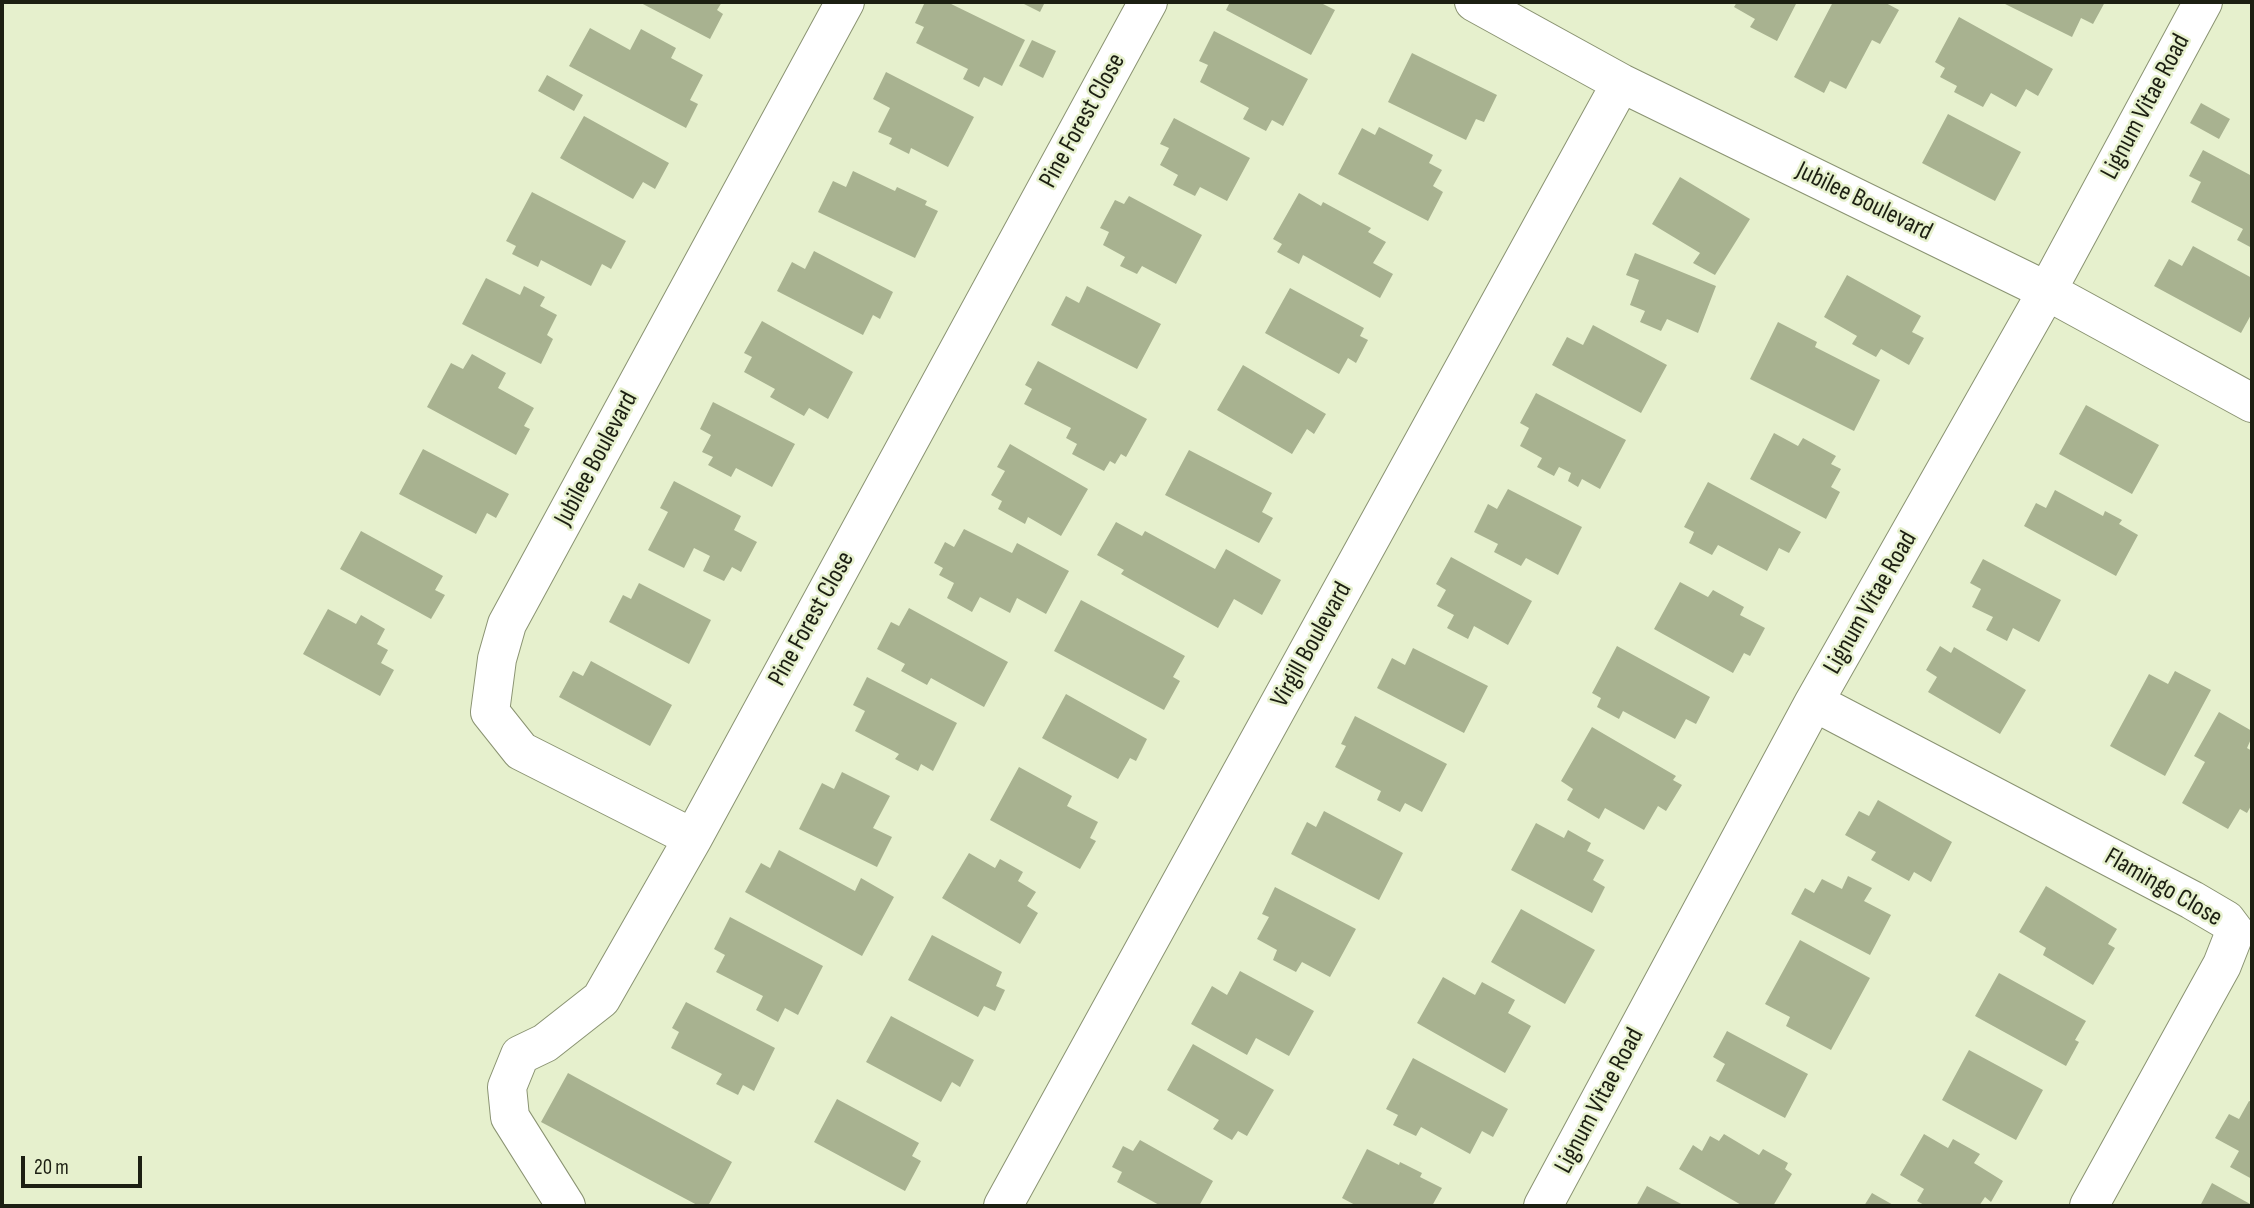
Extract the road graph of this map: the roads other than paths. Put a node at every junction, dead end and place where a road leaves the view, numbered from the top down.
1 (845, 2) edge
2 (1148, 2) edge
3 (1474, 2) edge
4 (2203, 2) edge
5 (1621, 83) junction
6 (2047, 291) junction
7 (2252, 403) edge
8 (1814, 702) junction
9 (693, 838) junction
10 (566, 1206) edge
11 (1003, 1206) edge
12 (1543, 1206) edge
13 (2088, 1206) edge

1 - 9 street, Jubilee Boulevard
2 - 9 street, Pine Forest Close
3 - 5 street, Jubilee Boulevard
4 - 6 street, Lignum Vitae Road
5 - 6 street, Jubilee Boulevard
5 - 11 street, Virgill Boulevard
6 - 7 street, Jubilee Boulevard
6 - 8 street, Lignum Vitae Road
8 - 12 street, Lignum Vitae Road
8 - 13 street, Flamingo Close
9 - 10 street, Pine Forest Close

